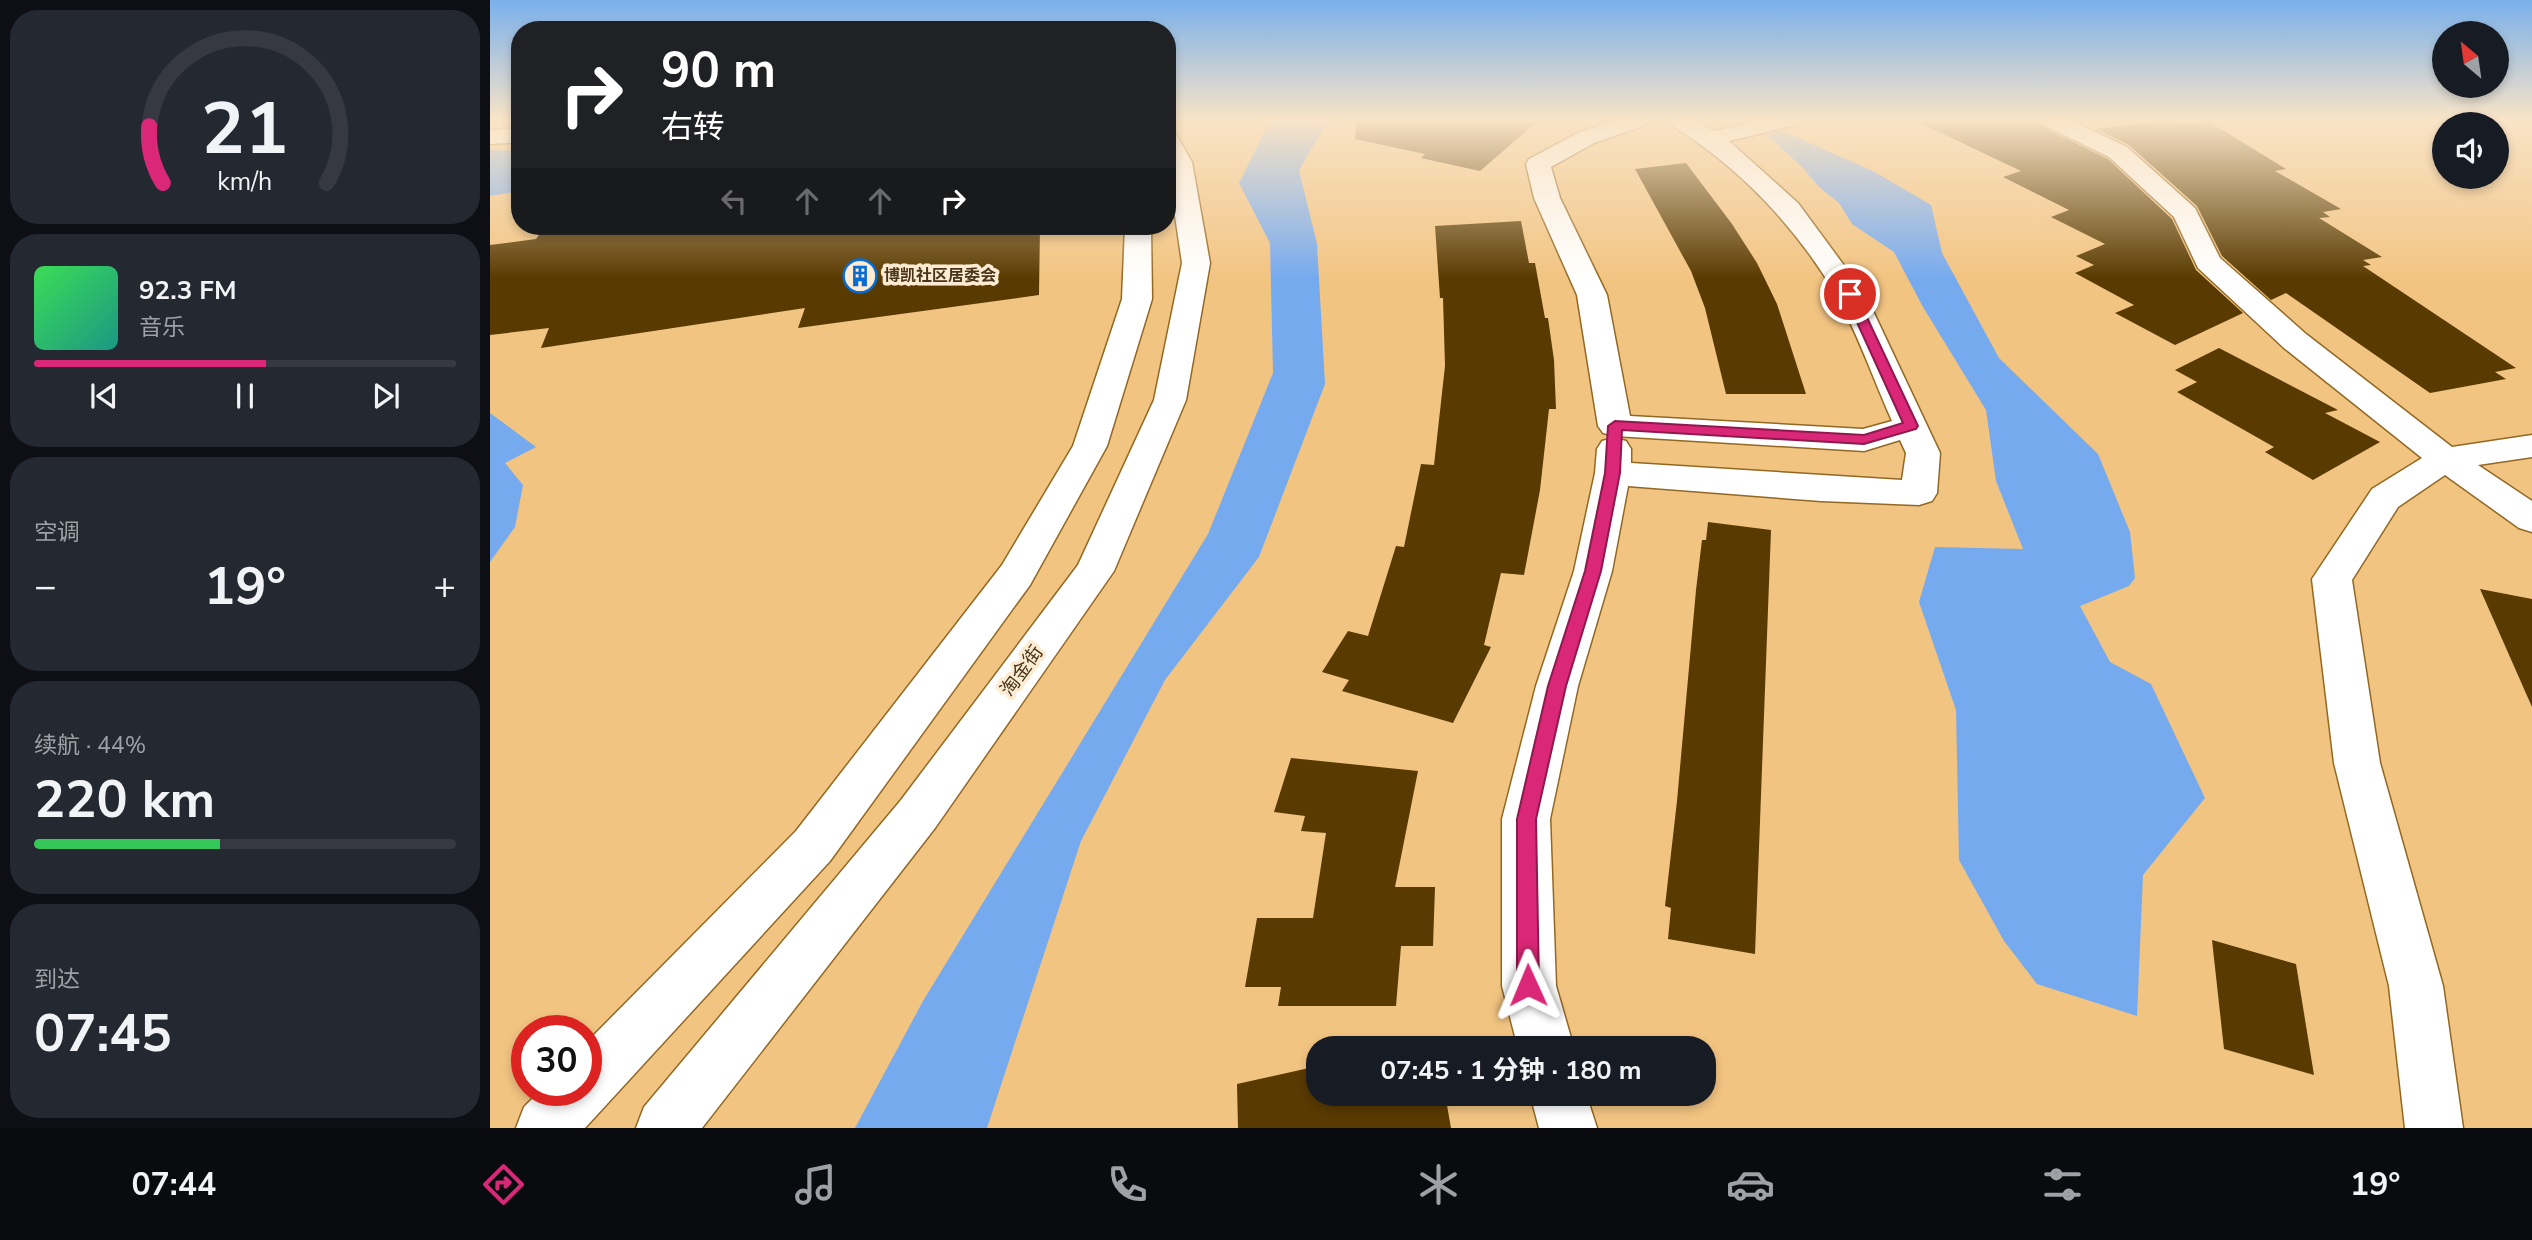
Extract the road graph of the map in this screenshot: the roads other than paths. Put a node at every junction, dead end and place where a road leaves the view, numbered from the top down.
1 (1182, 174) edge
2 (1541, 174) edge
3 (1749, 174) edge
4 (2142, 174) edge
5 (1138, 235) edge
6 (1615, 426) junction
7 (1911, 426) junction
8 (2532, 446) edge
9 (2445, 458) junction
10 (1613, 473) junction
11 (2532, 519) edge
12 (1543, 1036) edge
13 (602, 1067) edge
14 (566, 1106) edge
15 (1562, 1106) edge
16 (545, 1128) edge
17 (665, 1128) edge
18 (1568, 1128) edge
19 (2434, 1128) edge

1 - 17 street, 淘金街
2 - 6 street
3 - 7 street
4 - 9 street
5 - 13 street
6 - 7 street
6 - 10 street
7 - 10 street
8 - 9 street
9 - 11 street
9 - 19 street
10 - 12 street
14 - 16 street
15 - 18 street

